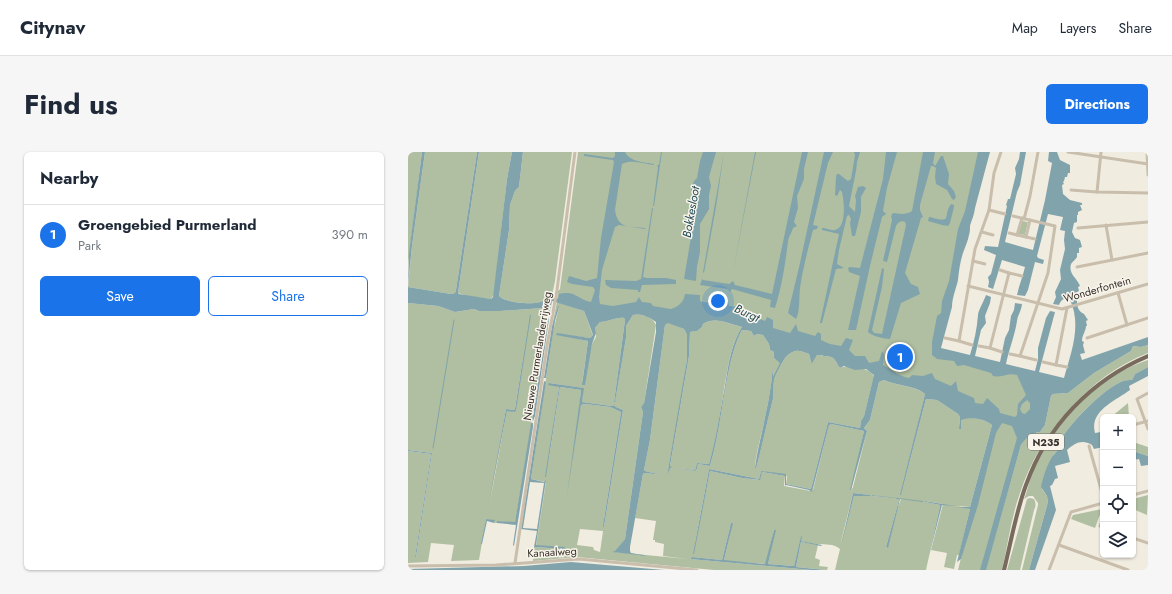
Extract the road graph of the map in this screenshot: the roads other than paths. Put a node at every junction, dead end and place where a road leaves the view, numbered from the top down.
1 (575, 152) edge
2 (1001, 152) edge
3 (1038, 152) edge
4 (1068, 152) edge
5 (1101, 152) edge
6 (1147, 152) edge
7 (1100, 158) junction
8 (1148, 164) edge
9 (1148, 175) edge
10 (1071, 190) dead end
11 (1097, 192) junction
12 (1148, 193) edge
13 (989, 210) junction
14 (1005, 214) dead end
15 (1013, 216) dead end
16 (1023, 218) junction
17 (1030, 220) junction
18 (1148, 222) edge
19 (1106, 225) junction
20 (1078, 228) dead end
21 (982, 232) junction
22 (1009, 233) dead end
23 (993, 235) dead end
24 (1017, 235) junction
25 (1026, 237) junction
26 (1035, 239) dead end
27 (1148, 252) edge
28 (973, 260) junction
29 (1112, 260) junction
30 (985, 264) dead end
31 (1077, 267) dead end
32 (1000, 270) dead end
33 (1009, 273) junction
34 (1022, 276) dead end
35 (1148, 284) edge
36 (968, 286) junction
37 (1118, 293) junction
38 (1004, 295) junction
39 (1038, 303) junction
40 (1067, 308) junction
41 (1148, 318) edge
42 (1127, 324) junction
43 (945, 338) dead end
44 (1088, 338) dead end
45 (960, 341) junction
46 (972, 345) dead end
47 (979, 346) dead end
48 (990, 348) junction
49 (1002, 352) dead end
50 (1010, 354) dead end
51 (1020, 356) junction
52 (1148, 356) edge
53 (1036, 360) dead end
54 (1044, 362) dead end
55 (1056, 365) junction
56 (1067, 367) dead end
57 (1148, 393) edge
58 (1147, 421) edge
59 (1136, 424) edge
60 (1148, 429) edge
61 (1089, 446) dead end
62 (1100, 486) edge
63 (1148, 491) edge
64 (1136, 494) edge
65 (1100, 504) edge
66 (1136, 539) edge
67 (1148, 543) edge
68 (1058, 545) junction
69 (514, 563) junction
70 (408, 566) edge
71 (697, 570) edge
72 (1004, 570) edge
73 (1049, 570) edge
74 (1128, 570) edge

1 - 69 street, Nieuwe Purmerlanderrijweg
2 - 13 street
3 - 16 street
4 - 7 street
5 - 7 street
6 - 8 street
7 - 8 street
7 - 11 street
8 - 9 street
10 - 11 street
11 - 12 street
13 - 14 street
13 - 21 street
15 - 16 street
16 - 17 street
16 - 24 street
17 - 25 street
17 - 39 street
18 - 19 street
19 - 20 street
19 - 29 street
21 - 23 street
21 - 28 street
22 - 24 street
24 - 25 street
25 - 26 street
27 - 29 street
28 - 30 street
28 - 36 street
29 - 31 street
32 - 33 street
33 - 34 street
33 - 38 street
35 - 37 street, Wonderfontein
36 - 38 street, Wonderfontein
36 - 45 street
37 - 40 street, Wonderfontein
37 - 42 street
38 - 39 street, Wonderfontein
38 - 48 street
39 - 40 street, Wonderfontein
39 - 51 street
40 - 55 street
41 - 42 street
42 - 44 street
43 - 45 street
45 - 46 street
47 - 48 street
48 - 49 street
50 - 51 street
51 - 53 street
52 - 72 main road, N235
54 - 55 street
55 - 56 street
57 - 58 street
58 - 59 street
58 - 60 street
61 - 62 street
63 - 64 street
65 - 68 street
66 - 67 street
68 - 73 street
68 - 74 street
69 - 70 street, Kanaalweg
69 - 71 street, Kanaalweg

